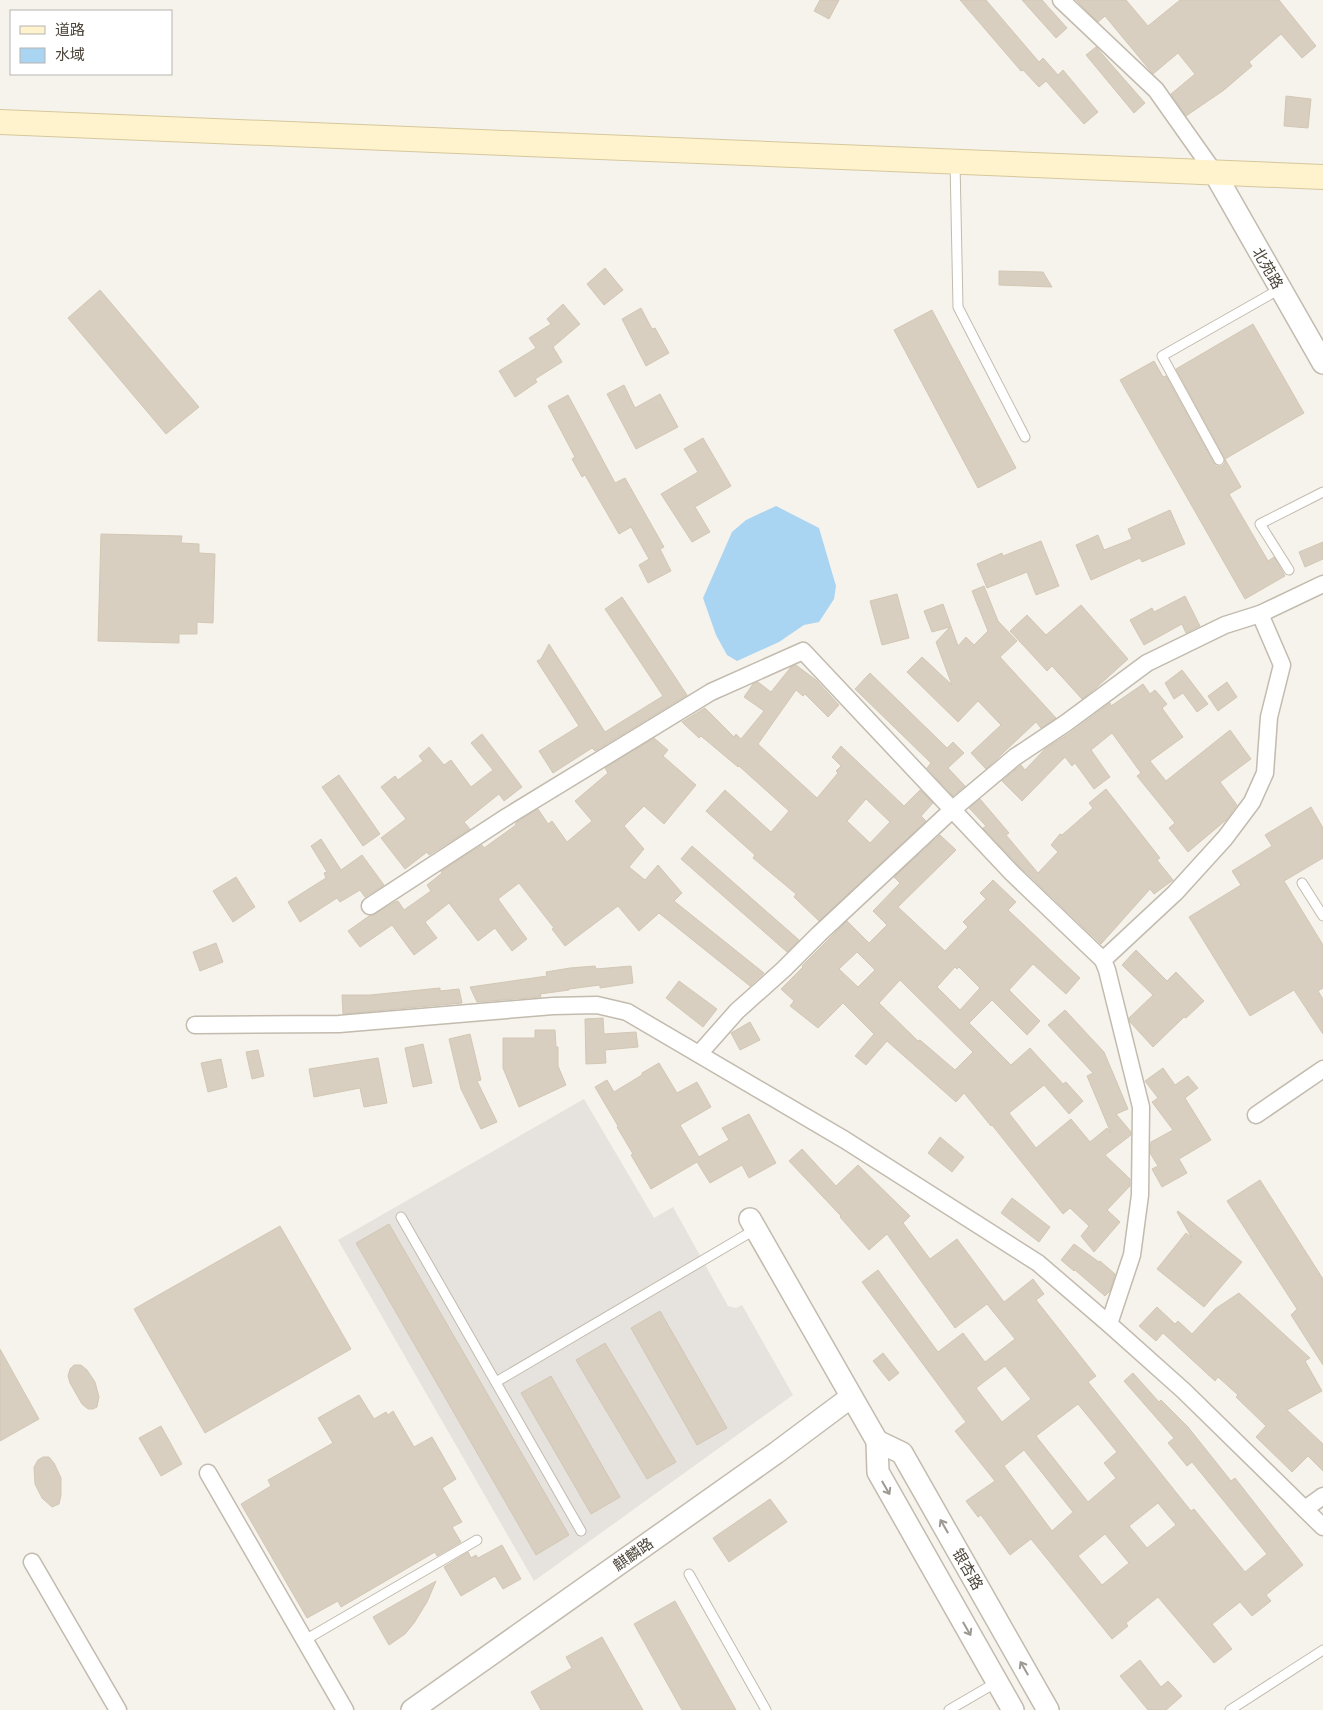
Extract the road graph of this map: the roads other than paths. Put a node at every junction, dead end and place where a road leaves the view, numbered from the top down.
1 (1061, 0) edge
2 (0, 122) edge
3 (955, 161) junction
4 (1214, 172) junction
5 (1323, 177) edge
6 (1280, 289) junction
7 (1323, 363) edge
8 (1025, 438) dead end
9 (1220, 460) dead end
10 (1323, 492) edge
11 (1289, 570) dead end
12 (1323, 584) edge
13 (1260, 614) junction
14 (953, 809) junction
15 (1302, 883) dead end
16 (370, 906) dead end
17 (1323, 916) edge
18 (1102, 960) junction
19 (195, 1025) dead end
20 (699, 1054) junction
21 (1323, 1069) edge
22 (1256, 1115) dead end
23 (401, 1217) dead end
24 (753, 1224) joint
25 (1109, 1324) junction
26 (496, 1382) junction
27 (851, 1396) junction
28 (877, 1441) junction
29 (208, 1473) dead end
30 (1323, 1496) edge
31 (1305, 1509) junction
32 (1323, 1527) edge
33 (581, 1531) dead end
34 (477, 1540) dead end
35 (32, 1562) dead end
36 (689, 1574) dead end
37 (305, 1640) junction
38 (1323, 1650) edge
39 (997, 1682) junction
40 (118, 1710) edge
41 (345, 1710) edge
42 (412, 1710) edge
43 (766, 1710) edge
44 (949, 1710) edge
45 (1013, 1710) edge
46 (1048, 1710) edge
47 (1230, 1710) edge

1 - 4 street
2 - 3 main road
3 - 4 main road
3 - 8 lane
4 - 5 main road
4 - 6 street, 北苑路
6 - 7 street, 北苑路
6 - 9 lane
10 - 11 lane
12 - 13 street
13 - 14 street
13 - 18 street
14 - 16 street
14 - 18 street
14 - 20 street
15 - 17 lane
18 - 25 street
19 - 20 street
20 - 25 street
21 - 22 street
23 - 26 lane
24 - 26 lane
24 - 27 street, 银杏路
25 - 31 street
26 - 33 lane
27 - 28 street, 银杏路
27 - 42 street, 麒麟路
28 -> 39 street, 银杏路
46 -> 28 street, 银杏路
29 - 37 street
30 - 31 street
31 - 32 street
34 - 37 lane
35 - 40 street
36 - 43 lane
37 - 41 street
38 - 47 lane
39 - 44 lane
39 - 45 street, 银杏路

